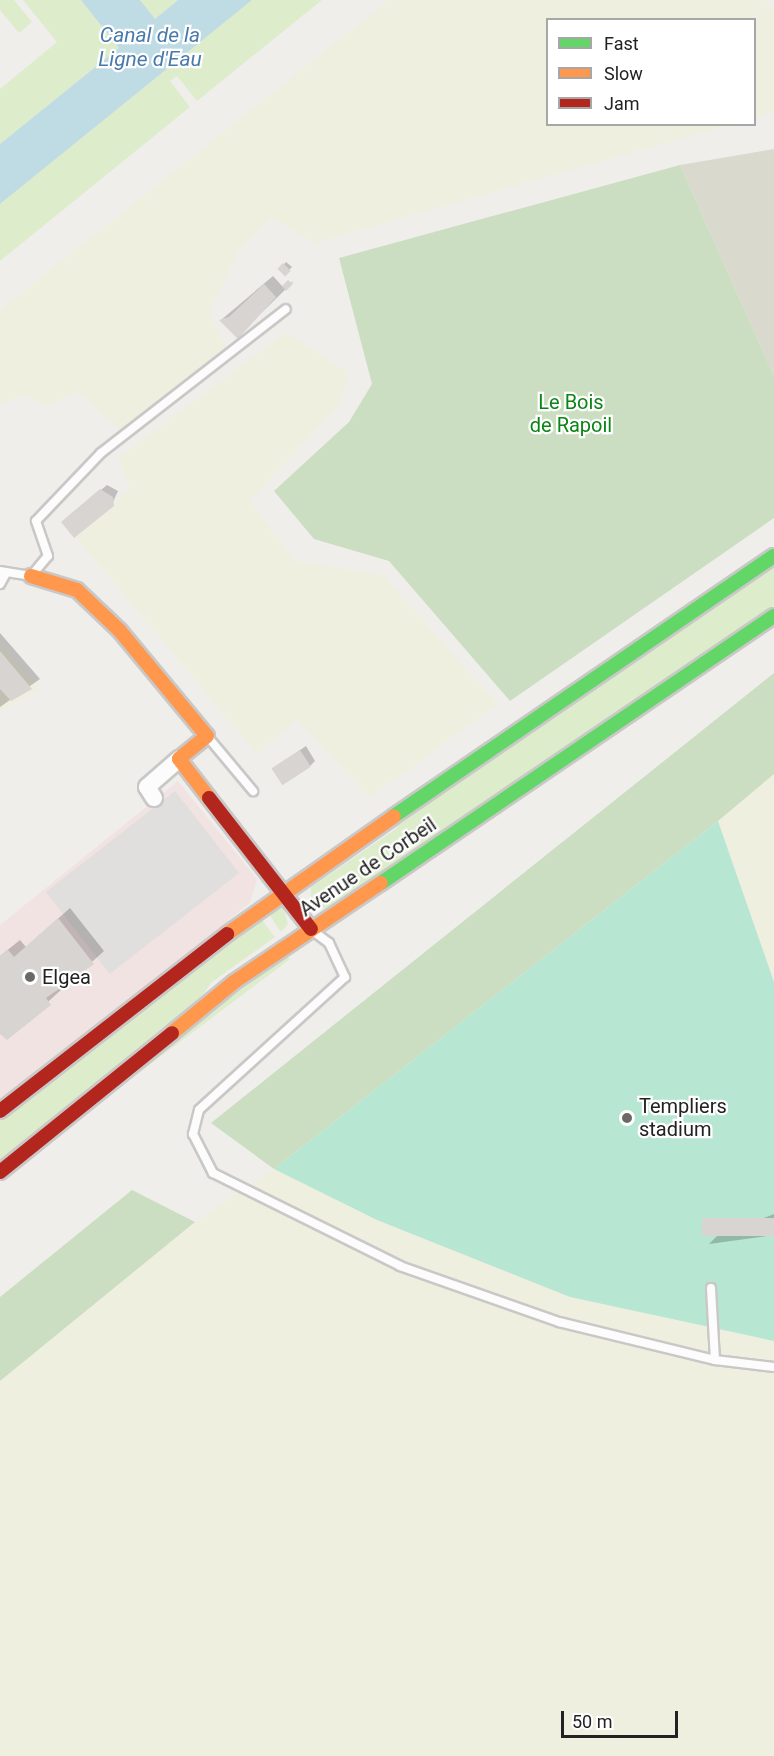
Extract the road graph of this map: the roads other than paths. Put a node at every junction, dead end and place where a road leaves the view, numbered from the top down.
1 (286, 309) dead end
2 (774, 556) edge
3 (3, 573) edge
4 (31, 576) junction
5 (0, 584) edge
6 (774, 616) edge
7 (207, 736) junction
8 (179, 759) junction
9 (253, 791) dead end
10 (154, 798) dead end
11 (286, 891) junction
12 (311, 929) junction
13 (0, 1111) edge
14 (0, 1172) edge
15 (711, 1288) dead end
16 (715, 1360) junction
17 (774, 1367) edge

1 - 4 lane
2 - 11 main road, Avenue de Corbeil
3 - 4 lane
3 - 5 lane
4 - 7 main road
6 - 12 main road, Avenue de Corbeil
7 - 8 main road
7 - 9 lane
8 - 10 street
8 - 11 main road
11 - 12 main road
11 - 13 main road, Avenue de Corbeil
12 - 14 main road, Avenue de Corbeil
12 - 16 lane
15 - 16 lane
16 - 17 lane

